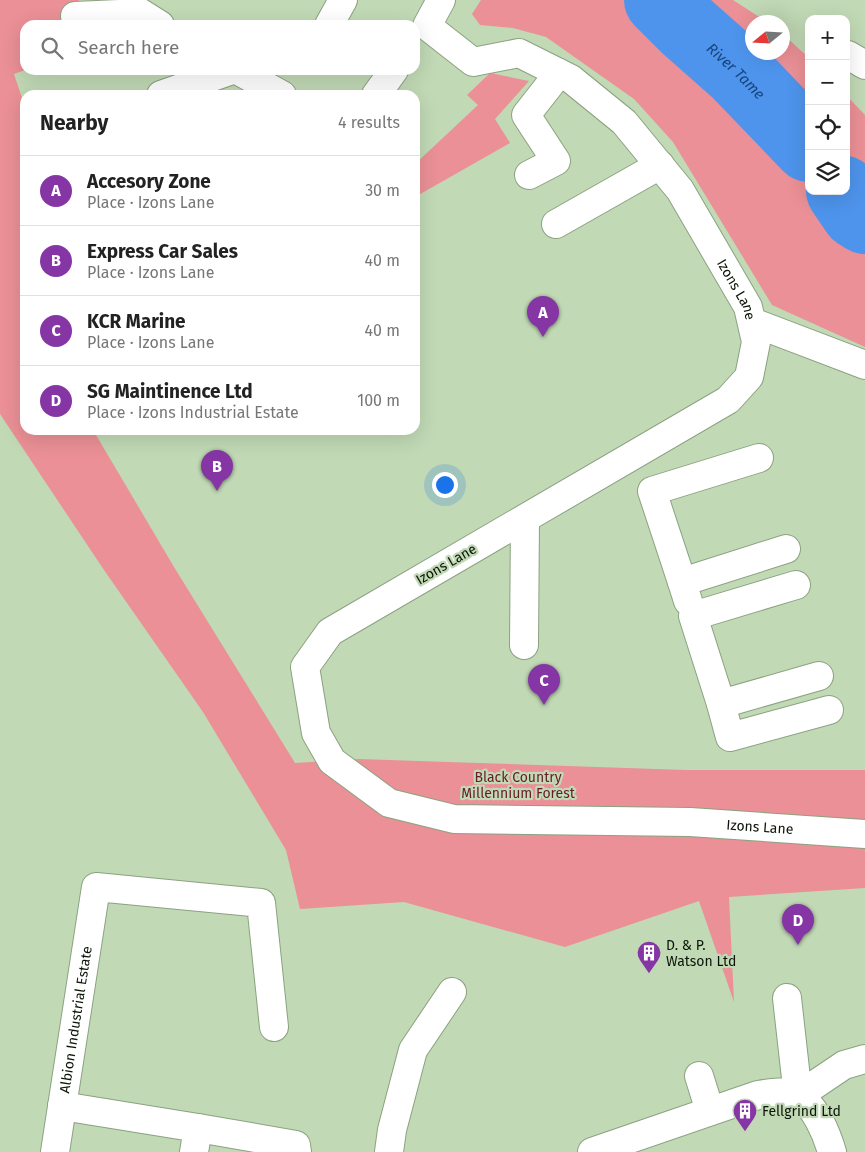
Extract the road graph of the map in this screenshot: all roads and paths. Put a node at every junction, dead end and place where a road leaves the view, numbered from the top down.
1 (343, 0) edge
2 (442, 0) edge
3 (76, 16) dead end
4 (152, 20) edge
5 (333, 20) edge
6 (421, 34) edge
7 (559, 73) junction
8 (218, 75) edge
9 (246, 75) edge
10 (390, 75) edge
11 (175, 90) edge
12 (273, 90) edge
13 (380, 90) edge
14 (660, 165) junction
15 (528, 175) dead end
16 (556, 224) dead end
17 (752, 322) junction
18 (865, 365) edge
19 (640, 451) junction
20 (759, 458) dead end
21 (652, 491) junction
22 (525, 518) junction
23 (786, 549) dead end
24 (682, 582) junction
25 (796, 585) dead end
26 (693, 616) junction
27 (524, 645) dead end
28 (819, 676) dead end
29 (721, 704) junction
30 (829, 710) dead end
31 (865, 834) edge
32 (452, 992) dead end
33 (786, 998) dead end
34 (274, 1027) dead end
35 (865, 1059) edge
36 (699, 1076) dead end
37 (798, 1096) junction
38 (62, 1106) junction
39 (710, 1111) junction
40 (196, 1140) edge
41 (55, 1152) edge
42 (297, 1152) edge
43 (389, 1152) edge
44 (592, 1152) edge
45 (832, 1152) edge

1 - 5 street
2 - 6 street
3 - 4 street
6 - 7 street, Izons Lane
7 - 14 street, Izons Lane
7 - 15 street
8 - 11 street
9 - 12 street
10 - 13 street
14 - 16 street
14 - 17 street, Izons Lane
17 - 18 street
17 - 19 street, Izons Lane
19 - 21 street
19 - 22 street, Izons Lane
20 - 21 street
21 - 24 street
22 - 27 street
22 - 31 street, Izons Lane
23 - 24 street
24 - 26 street
25 - 26 street
26 - 29 street
28 - 29 street
29 - 30 street
32 - 43 street
33 - 37 street
34 - 38 street, Albion Industrial Estate
35 - 37 street
36 - 39 street
37 - 39 street
37 - 45 street
38 - 40 street
38 - 41 street, Albion Industrial Estate
39 - 44 street
40 - 42 street

